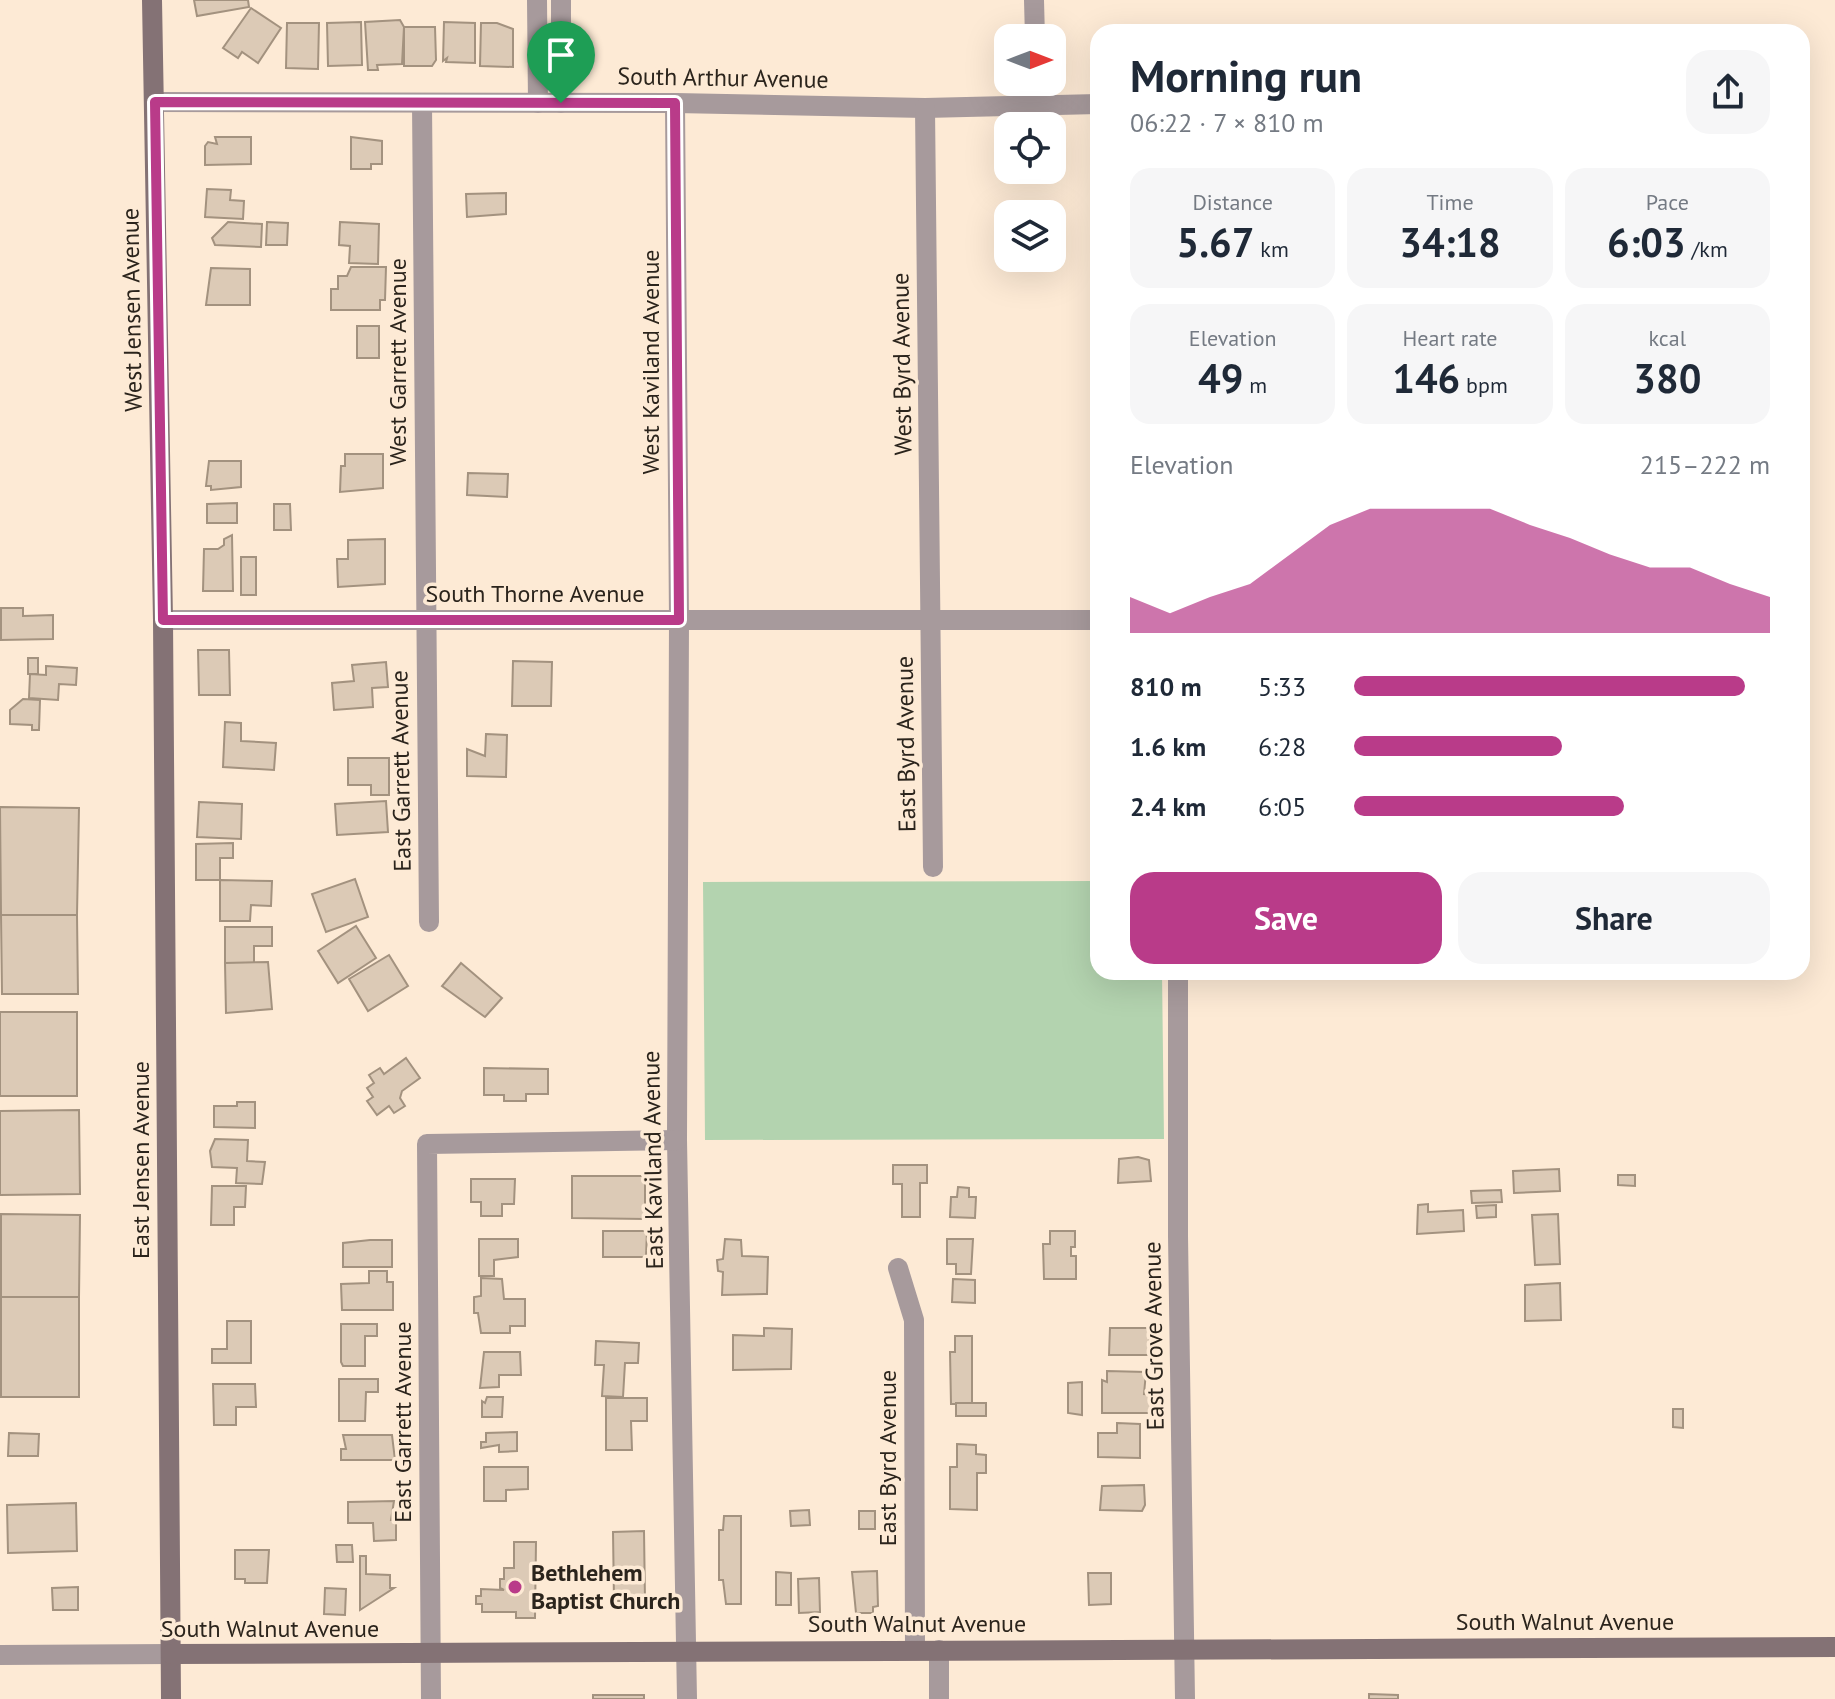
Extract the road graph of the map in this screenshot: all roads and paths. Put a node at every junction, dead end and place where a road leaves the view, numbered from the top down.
1 (152, 0) edge
2 (537, 0) edge
3 (561, 0) edge
4 (1034, 0) edge
5 (1035, 24) edge
6 (1035, 96) edge
7 (155, 102) junction
8 (422, 103) junction
9 (538, 103) junction
10 (561, 103) junction
11 (675, 103) junction
12 (1035, 104) junction
13 (1090, 104) edge
14 (925, 108) junction
15 (163, 620) junction
16 (425, 620) junction
17 (679, 620) junction
18 (931, 620) junction
19 (1090, 620) edge
20 (933, 867) dead end
21 (429, 922) dead end
22 (1178, 980) edge
23 (677, 1140) junction
24 (898, 1268) dead end
25 (1835, 1647) edge
26 (1185, 1649) junction
27 (687, 1650) junction
28 (915, 1650) junction
29 (939, 1650) junction
30 (171, 1654) junction
31 (0, 1655) edge
32 (431, 1656) junction
33 (171, 1699) edge
34 (431, 1699) edge
35 (687, 1699) edge
36 (939, 1699) edge
37 (1185, 1699) edge

1 - 7 street, West Jensen Avenue
2 - 9 street
3 - 10 street
4 - 5 street
6 - 12 street
7 - 8 street, South Arthur Avenue
7 - 15 street, West Jensen Avenue
8 - 9 street, South Arthur Avenue
8 - 16 street, West Garrett Avenue
9 - 10 street, South Arthur Avenue
10 - 11 street, South Arthur Avenue
11 - 14 street, South Arthur Avenue
11 - 17 street, West Kaviland Avenue
12 - 13 street, South Arthur Avenue
12 - 14 street, South Arthur Avenue
14 - 18 street, West Byrd Avenue
15 - 16 street, South Thorne Avenue
15 - 30 street, East Jensen Avenue
16 - 17 street, South Thorne Avenue
16 - 21 street, East Garrett Avenue
17 - 18 street, South Thorne Avenue
17 - 23 street, East Kaviland Avenue
18 - 19 street, South Thorne Avenue
18 - 20 street, East Byrd Avenue
22 - 26 street, East Grove Avenue
23 - 27 street, East Kaviland Avenue
23 - 32 street, East Garrett Avenue
24 - 28 street, East Byrd Avenue
25 - 26 street, South Walnut Avenue
26 - 29 street, South Walnut Avenue
26 - 37 street, East Grove Avenue
27 - 28 street, South Walnut Avenue
27 - 32 street, South Walnut Avenue
27 - 35 street, East Kaviland Avenue
28 - 29 street, South Walnut Avenue
29 - 36 street
30 - 31 street, South Walnut Avenue
30 - 32 street, South Walnut Avenue
30 - 33 street, East Jensen Avenue
32 - 34 street, East Garrett Avenue

